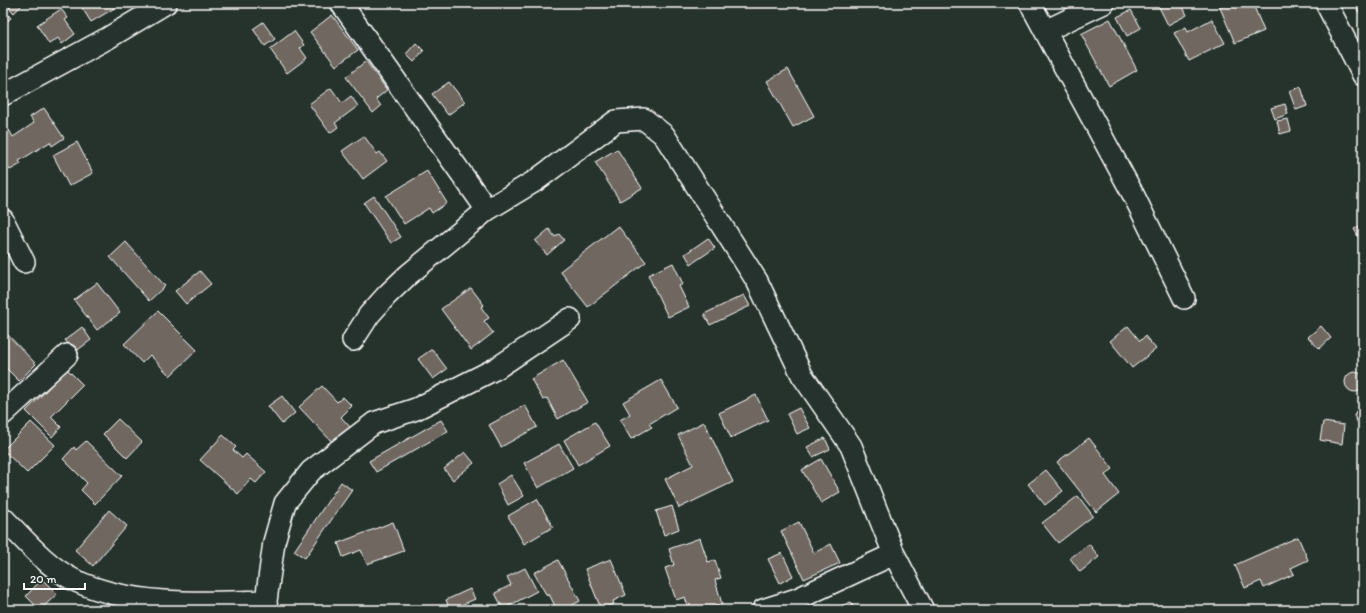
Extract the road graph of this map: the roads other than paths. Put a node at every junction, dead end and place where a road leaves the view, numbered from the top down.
1 (166, 3) edge
2 (341, 3) edge
3 (1030, 3) edge
4 (1104, 3) edge
5 (1326, 3) edge
6 (1045, 31) junction
7 (1363, 75) edge
8 (3, 95) edge
9 (487, 210) junction
10 (3, 220) edge
11 (24, 262) dead end
12 (1184, 298) dead end
13 (570, 319) dead end
14 (353, 340) dead end
15 (67, 355) dead end
16 (3, 414) edge
17 (3, 518) edge
18 (894, 554) junction
19 (267, 606) edge
20 (763, 610) edge
21 (923, 610) edge

1 - 8 street
2 - 9 street
3 - 6 street
4 - 6 street
5 - 7 street
6 - 12 street
9 - 14 street
9 - 18 street
10 - 11 street
13 - 19 street
15 - 16 street
17 - 19 street
18 - 20 street
18 - 21 street

